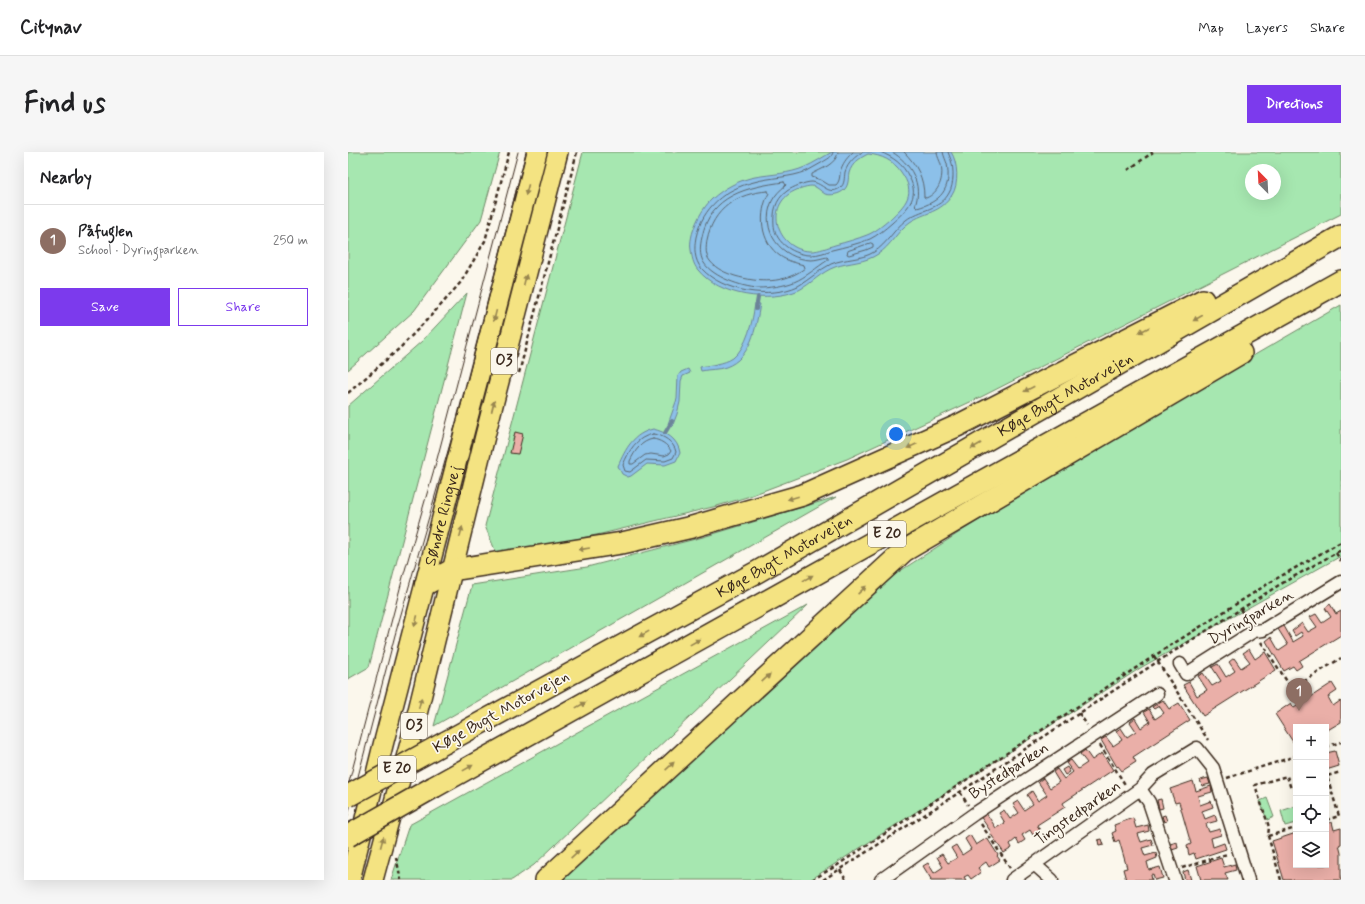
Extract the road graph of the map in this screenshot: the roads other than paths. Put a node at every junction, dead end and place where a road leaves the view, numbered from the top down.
1 (537, 152) edge
2 (558, 152) edge
3 (1341, 229) edge
4 (1341, 236) edge
5 (1341, 281) edge
6 (1341, 294) edge
7 (452, 570) junction
8 (1341, 582) edge
9 (426, 584) junction
10 (1183, 669) road end
11 (1157, 694) road end
12 (1136, 792) junction
13 (348, 796) edge
14 (348, 836) edge
15 (1034, 864) junction
16 (1174, 876) edge
17 (1015, 878) edge
18 (350, 880) edge
19 (373, 880) edge
20 (546, 880) edge
21 (881, 880) edge
22 (1052, 880) edge
23 (1248, 880) edge

1 -> 9 main road, Søndre Ringvej / O3
7 -> 2 main road, Søndre Ringvej / O3
3 -> 7 highway
4 -> 13 highway, Køge Bugt Motorvejen / E 20, bridge
14 -> 5 highway, Køge Bugt Motorvejen / E 20, bridge
20 -> 6 highway
7 - 9 highway
19 -> 7 main road, Søndre Ringvej / O3
8 - 10 street, Dyringparken
9 -> 18 main road, Søndre Ringvej / O3
11 - 21 street, Bystedparken
12 - 15 street, Tingstedparken
12 - 16 street, Tingstedparken
12 - 23 street, Tingstedparken
15 - 17 street, Tingstedparken
15 - 22 street, Tingstedparken

